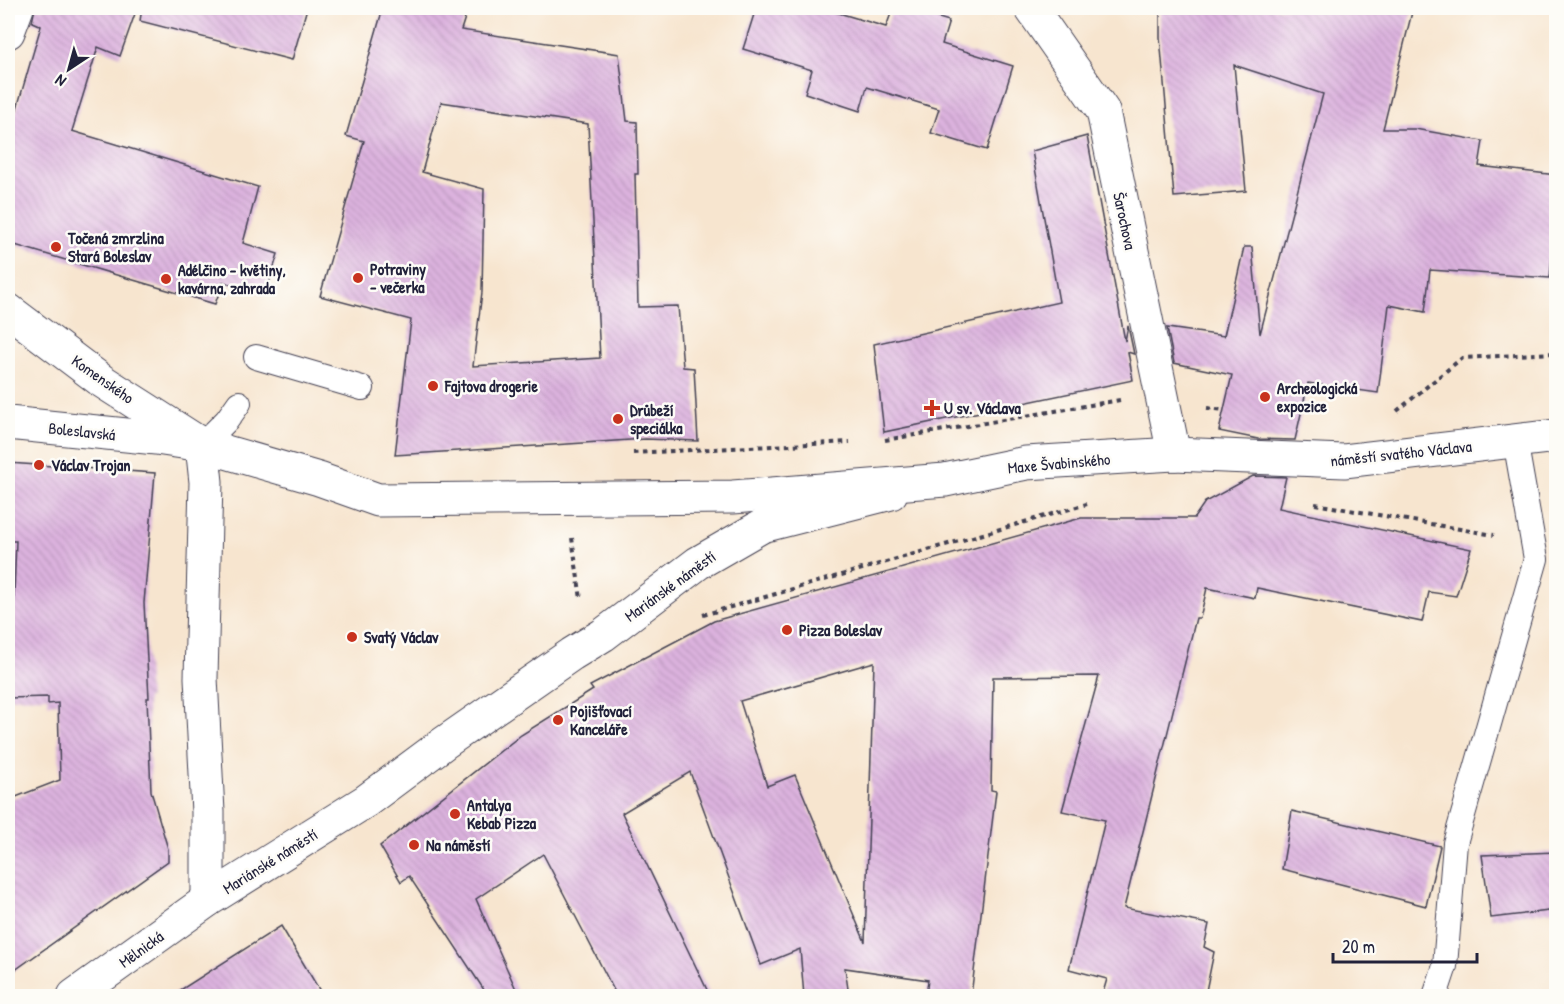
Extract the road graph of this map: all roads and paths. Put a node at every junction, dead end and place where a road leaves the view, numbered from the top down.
1 (16, 8) edge
2 (1031, 8) edge
3 (8, 32) edge
4 (8, 309) edge
5 (1557, 353) edge
6 (256, 357) dead end
7 (362, 388) dead end
8 (238, 403) dead end
9 (1164, 405) junction
10 (1224, 410) dead end
11 (1394, 413) dead end
12 (8, 423) edge
13 (1557, 436) edge
14 (1515, 440) junction
15 (875, 441) dead end
16 (853, 442) dead end
17 (202, 445) junction
18 (628, 453) dead end
19 (1174, 454) junction
20 (945, 480) junction
21 (1090, 503) dead end
22 (1307, 503) dead end
23 (1534, 542) junction
24 (695, 619) dead end
25 (208, 900) junction
26 (74, 996) edge
27 (1435, 996) edge

1 - 3 street
2 - 9 street, Šarochova
4 - 17 street, Komenského
5 - 11 path
6 - 7 lane
8 - 17 lane
9 - 10 path
9 - 15 path
9 - 19 street, Šarochova
12 - 17 street, Boleslavská
13 - 14 street, náměstí svatého Václava
14 - 19 street, náměstí svatého Václava
14 - 23 lane
16 - 18 path
17 - 20 street
17 - 25 street, Mariánské náměstí
19 - 20 street, Maxe Švabinského
20 - 25 street, Mariánské náměstí
21 - 24 path
22 - 23 path
23 - 27 lane
25 - 26 street, Mělnická

